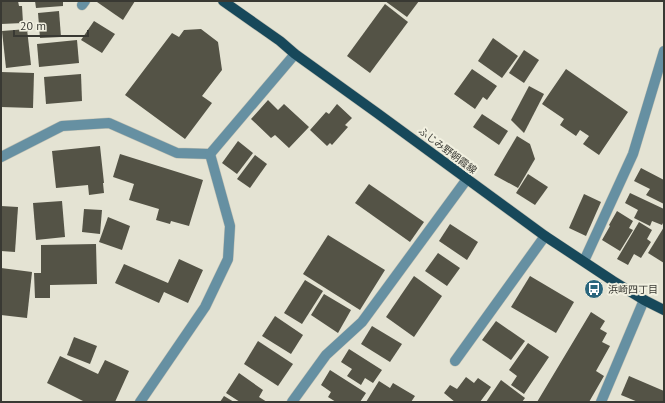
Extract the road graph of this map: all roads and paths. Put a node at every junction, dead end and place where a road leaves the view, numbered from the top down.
1 (223, 1) edge
2 (664, 50) edge
3 (295, 54) junction
4 (210, 154) junction
5 (1, 157) edge
6 (467, 179) junction
7 (545, 236) junction
8 (584, 261) junction
9 (644, 300) junction
10 (664, 310) edge
11 (455, 361) dead end
12 (140, 402) edge
13 (292, 402) edge
14 (601, 402) edge

1 - 3 main road, ふじみ野朝霞線
2 - 8 street
3 - 4 street
3 - 6 main road, ふじみ野朝霞線
4 - 5 street
4 - 12 street
6 - 7 main road, ふじみ野朝霞線
6 - 13 street
7 - 8 main road, ふじみ野朝霞線
7 - 11 street
8 - 9 main road, ふじみ野朝霞線
9 - 10 main road, ふじみ野朝霞線
9 - 14 street

